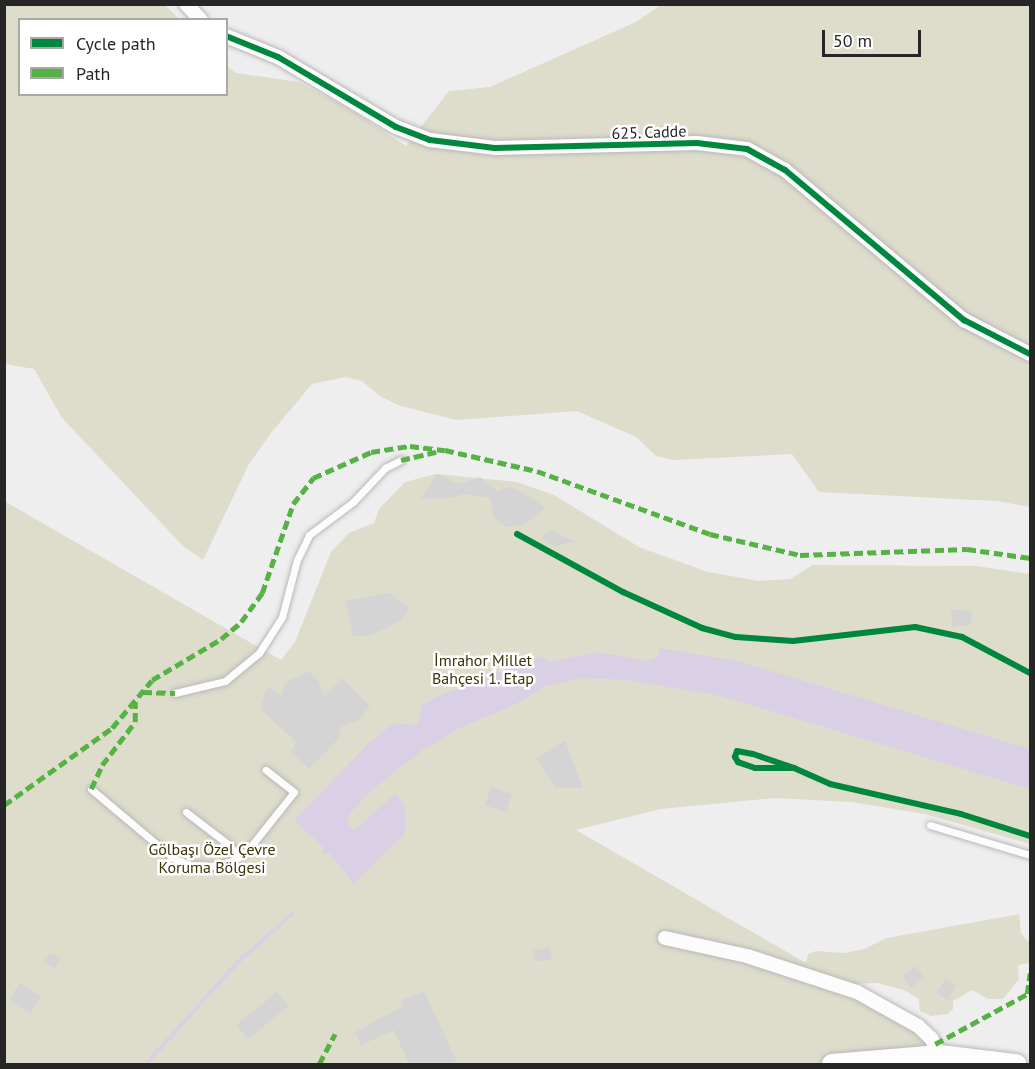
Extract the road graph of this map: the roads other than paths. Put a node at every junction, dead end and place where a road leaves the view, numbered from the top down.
1 (186, 4) edge
2 (199, 18) edge
3 (228, 37) edge
4 (1030, 354) edge
5 (400, 460) dead end
6 (175, 693) dead end
7 (266, 770) dead end
8 (91, 789) dead end
9 (186, 812) dead end
10 (930, 825) dead end
11 (1030, 855) edge
12 (239, 858) junction
13 (665, 938) dead end
14 (940, 1055) junction
15 (832, 1065) edge
16 (1016, 1065) edge

1 - 2 street
3 - 4 street, 625. Cadde
5 - 6 lane
7 - 12 lane
8 - 12 lane
9 - 12 lane
10 - 11 lane
13 - 14 street
14 - 15 street
14 - 16 street

